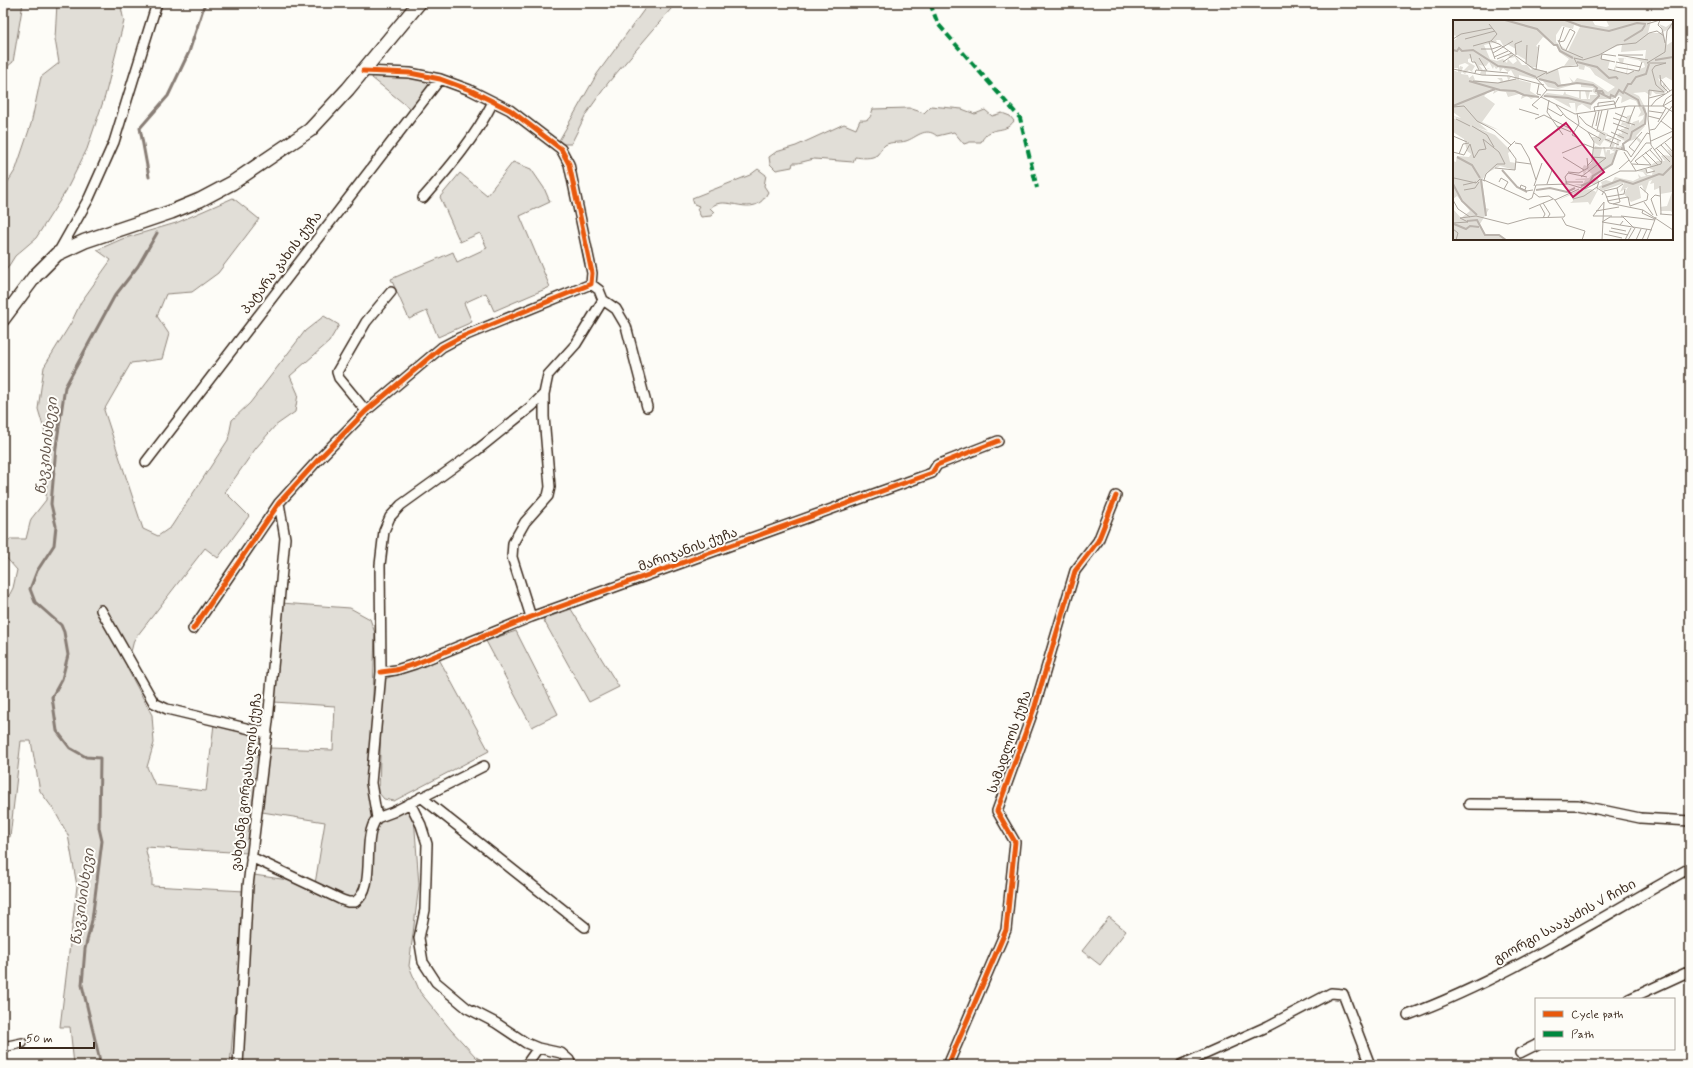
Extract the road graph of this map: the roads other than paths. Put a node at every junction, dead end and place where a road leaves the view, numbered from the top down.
1 (157, 3) edge
2 (419, 3) edge
3 (363, 71) junction
4 (440, 79) junction
5 (494, 102) junction
6 (424, 198) dead end
7 (57, 254) junction
8 (592, 284) junction
9 (391, 292) dead end
10 (603, 300) junction
11 (3, 319) edge
12 (544, 394) junction
13 (647, 407) dead end
14 (366, 411) junction
15 (998, 441) dead end
16 (146, 462) dead end
17 (1116, 496) dead end
18 (279, 503) junction
19 (101, 610) dead end
20 (531, 617) junction
21 (193, 629) dead end
22 (381, 672) junction
23 (267, 733) junction
24 (484, 766) dead end
25 (421, 797) junction
26 (410, 803) junction
27 (1470, 804) dead end
28 (377, 818) junction
29 (1690, 821) edge
30 (251, 857) junction
31 (1690, 868) edge
32 (585, 927) dead end
33 (1690, 971) edge
34 (1631, 998) edge
35 (1408, 1015) dead end
36 (22, 1043) dead end
37 (1535, 1046) edge
38 (3, 1047) edge
39 (538, 1048) junction
40 (1520, 1053) dead end
41 (238, 1065) edge
42 (526, 1065) edge
43 (571, 1065) edge
44 (948, 1065) edge
45 (1181, 1065) edge
46 (1370, 1065) edge

1 - 7 street
2 - 3 main road
3 - 4 street
3 - 7 main road
4 - 5 street
4 - 16 street, პატარა კახის ქუჩა
5 - 6 street
5 - 8 street
7 - 11 main road
8 - 10 street
8 - 14 street
9 - 14 street
10 - 12 street
10 - 13 street
12 - 20 street
12 - 22 street
14 - 18 street
15 - 20 street, მარიჯანის ქუჩა
17 - 44 street, სამადლოს ქუჩა
18 - 21 street
18 - 23 street, ვახტანგ გორგასალის ქუჩა
19 - 23 street
20 - 22 street, მარიჯანის ქუჩა
22 - 28 street
23 - 30 street, ვახტანგ გორგასალის ქუჩა
24 - 25 street
25 - 26 street
25 - 32 street
26 - 28 street
26 - 39 street
27 - 29 street
28 - 30 street
30 - 41 street, ვახტანგ გორგასალის ქუჩა
31 - 35 street, გიორგი სააკაძის V ჩიხი
33 - 34 street
36 - 38 street
37 - 40 street
39 - 42 street
39 - 43 street
45 - 46 street

